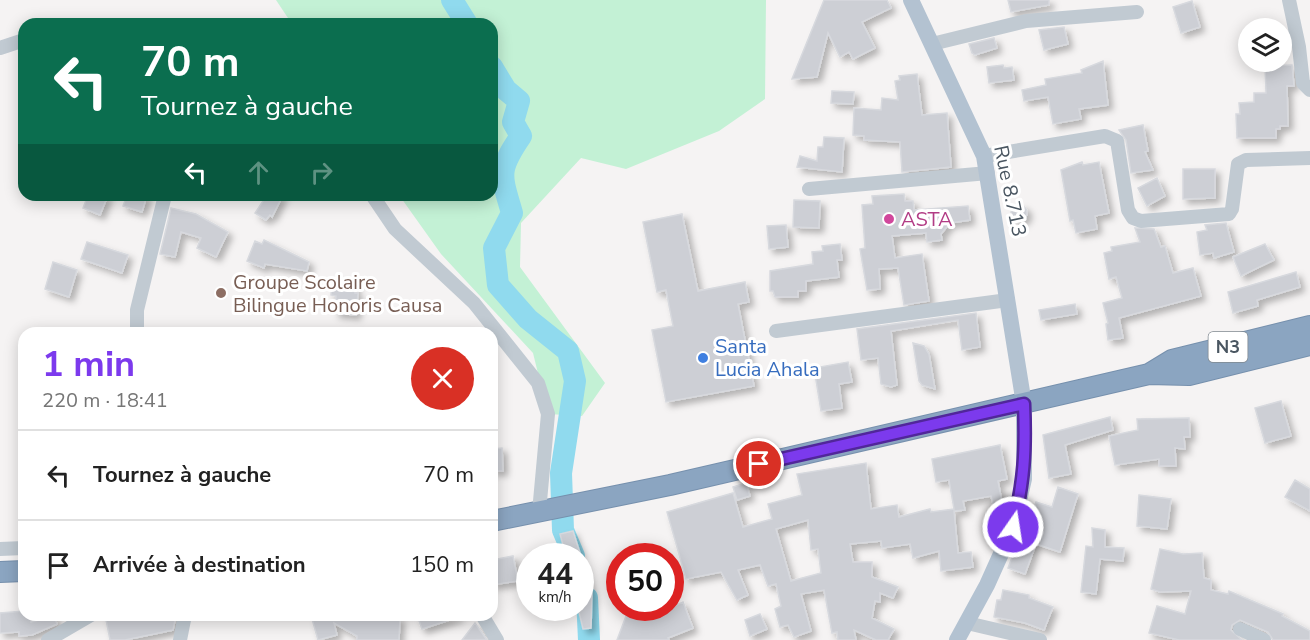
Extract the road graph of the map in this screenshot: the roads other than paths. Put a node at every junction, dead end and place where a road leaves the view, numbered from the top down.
1 (911, 0) edge
2 (1289, 0) edge
3 (1137, 12) dead end
4 (18, 42) edge
5 (933, 44) junction
6 (0, 48) edge
7 (1310, 90) edge
8 (984, 156) junction
9 (1310, 159) edge
10 (988, 172) junction
11 (809, 189) dead end
12 (164, 201) edge
13 (376, 201) edge
14 (1008, 300) junction
15 (1310, 326) edge
16 (138, 327) edge
17 (493, 327) edge
18 (776, 331) dead end
19 (498, 333) edge
20 (1310, 345) edge
21 (1149, 375) junction
22 (1024, 404) junction
23 (539, 512) junction
24 (498, 520) edge
25 (18, 548) edge
26 (0, 549) edge
27 (18, 572) edge
28 (0, 573) edge
29 (82, 621) edge
30 (184, 621) edge
31 (486, 621) edge
32 (967, 623) junction
33 (1240, 629) dead end
34 (53, 639) edge
35 (180, 640) edge
36 (497, 640) edge
37 (957, 640) edge
38 (1040, 640) edge
39 (1264, 640) edge

1 - 5 main road, Rue 8.713
2 - 7 street
3 - 5 street
4 - 6 street
5 - 8 main road, Rue 8.713
8 - 9 street
8 - 10 main road, Rue 8.713
10 - 11 street
10 - 14 main road, Rue 8.713
12 - 16 street
13 - 17 street
14 - 18 street
14 - 22 main road, Rue 8.713
15 - 21 highway, N3
19 - 23 street
20 - 21 highway, N3
21 - 22 highway, N3
22 - 23 highway, N3
22 - 32 main road, Rue 8.713
23 - 24 highway, N3
25 - 26 street
27 - 28 highway
29 - 34 street
30 - 35 street
31 - 36 street
32 - 37 main road, Rue 8.713
32 - 38 street
33 - 39 street

